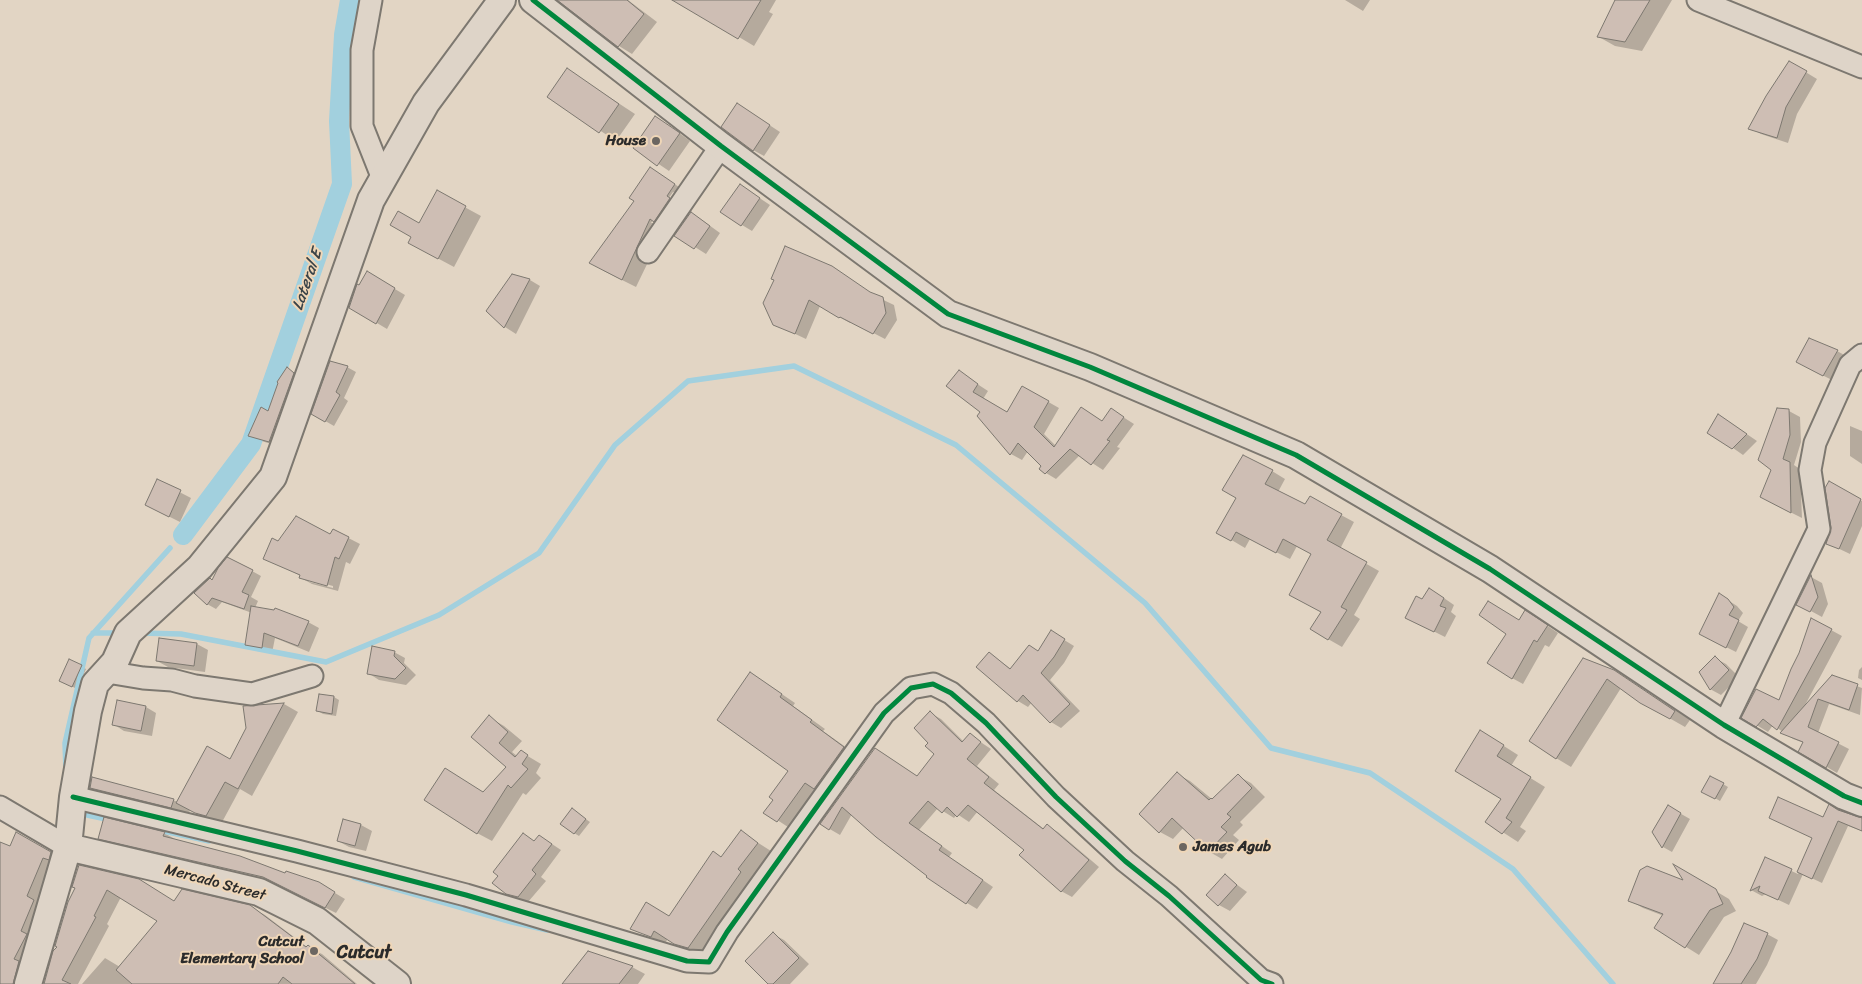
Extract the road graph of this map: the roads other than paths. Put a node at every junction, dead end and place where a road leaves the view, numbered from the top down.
1 (371, 0) edge
2 (502, 0) edge
3 (1698, 0) edge
4 (541, 3) edge
5 (1862, 67) edge
6 (721, 146) junction
7 (383, 179) junction
8 (648, 252) dead end
9 (1862, 355) edge
10 (111, 667) junction
11 (312, 676) dead end
12 (1724, 725) junction
13 (72, 797) junction
14 (1862, 803) edge
15 (0, 808) edge
16 (68, 847) junction
17 (28, 984) edge
18 (397, 984) edge
19 (1272, 984) edge

1 - 7 street
2 - 7 street
3 - 5 street
4 - 6 street
6 - 8 street
6 - 12 street
7 - 10 street
9 - 12 street
10 - 11 street
10 - 13 street
12 - 14 street
13 - 16 street
13 - 19 street
15 - 16 street
16 - 17 street
16 - 18 street, Mercado Street

